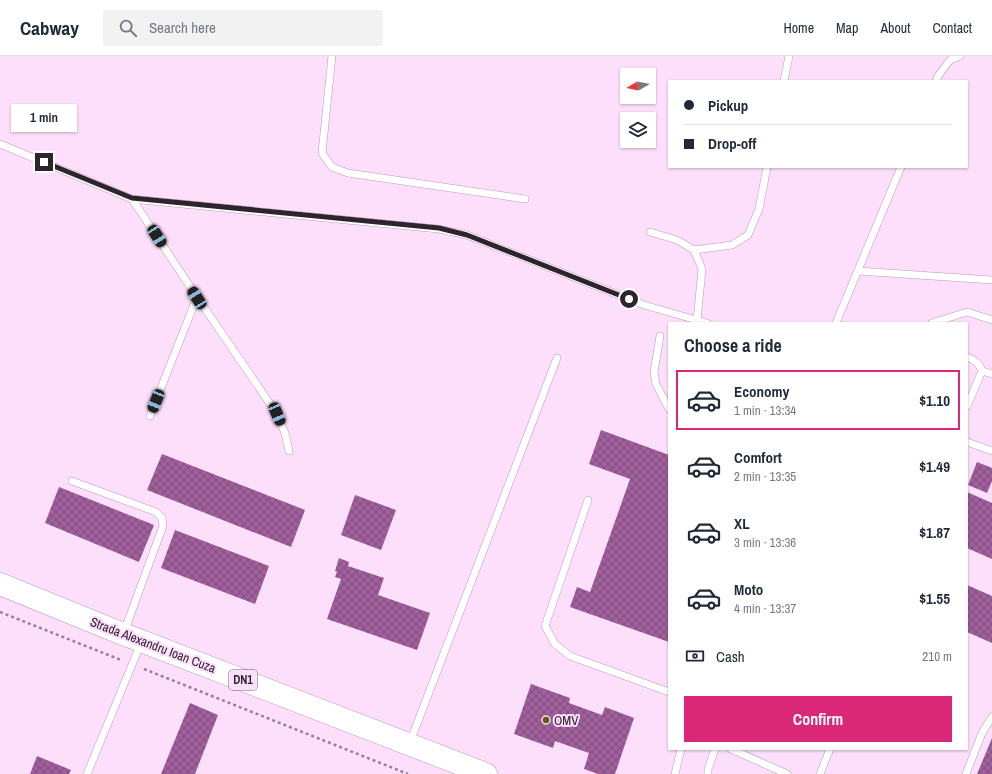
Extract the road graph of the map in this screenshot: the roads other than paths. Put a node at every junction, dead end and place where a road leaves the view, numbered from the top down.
1 (332, 56) edge
2 (789, 56) edge
3 (960, 56) edge
4 (784, 80) edge
5 (936, 80) edge
6 (0, 144) edge
7 (767, 168) edge
8 (901, 168) edge
9 (132, 198) junction
10 (525, 199) dead end
11 (650, 232) dead end
12 (694, 250) junction
13 (858, 270) junction
14 (992, 280) edge
15 (197, 298) junction
16 (697, 320) junction
17 (992, 320) edge
18 (704, 322) edge
19 (836, 322) edge
20 (935, 322) edge
21 (660, 336) dead end
22 (557, 358) dead end
23 (968, 358) edge
24 (982, 371) junction
25 (992, 374) edge
26 (968, 404) edge
27 (668, 407) edge
28 (150, 416) dead end
29 (968, 442) edge
30 (289, 451) dead end
31 (992, 451) edge
32 (72, 481) dead end
33 (588, 500) dead end
34 (0, 584) edge
35 (132, 637) junction
36 (668, 692) edge
37 (992, 717) edge
38 (410, 744) junction
39 (681, 750) edge
40 (716, 750) edge
41 (733, 750) edge
42 (830, 750) edge
43 (87, 774) edge
44 (486, 774) edge
45 (675, 774) edge
46 (708, 774) edge
47 (787, 774) edge
48 (820, 774) edge
49 (966, 774) edge

1 - 10 lane
2 - 4 lane
3 - 5 lane
6 - 9 lane
7 - 12 lane
8 - 13 lane
9 - 15 lane
9 - 16 lane
11 - 12 lane
12 - 16 lane
13 - 14 lane
13 - 19 lane
15 - 28 lane
15 - 30 lane
16 - 18 lane
17 - 20 lane
21 - 27 lane
22 - 38 lane
23 - 24 lane
24 - 25 lane
24 - 26 lane
29 - 31 lane
32 - 35 lane
33 - 36 lane
34 - 35 main road, Strada Alexandru Ioan Cuza / DN1
35 - 38 main road, Strada Alexandru Ioan Cuza / DN1
35 - 43 lane
37 - 49 lane
38 - 44 main road, Strada Alexandru Ioan Cuza / DN1
39 - 45 lane
40 - 46 lane
41 - 47 lane
42 - 48 lane

